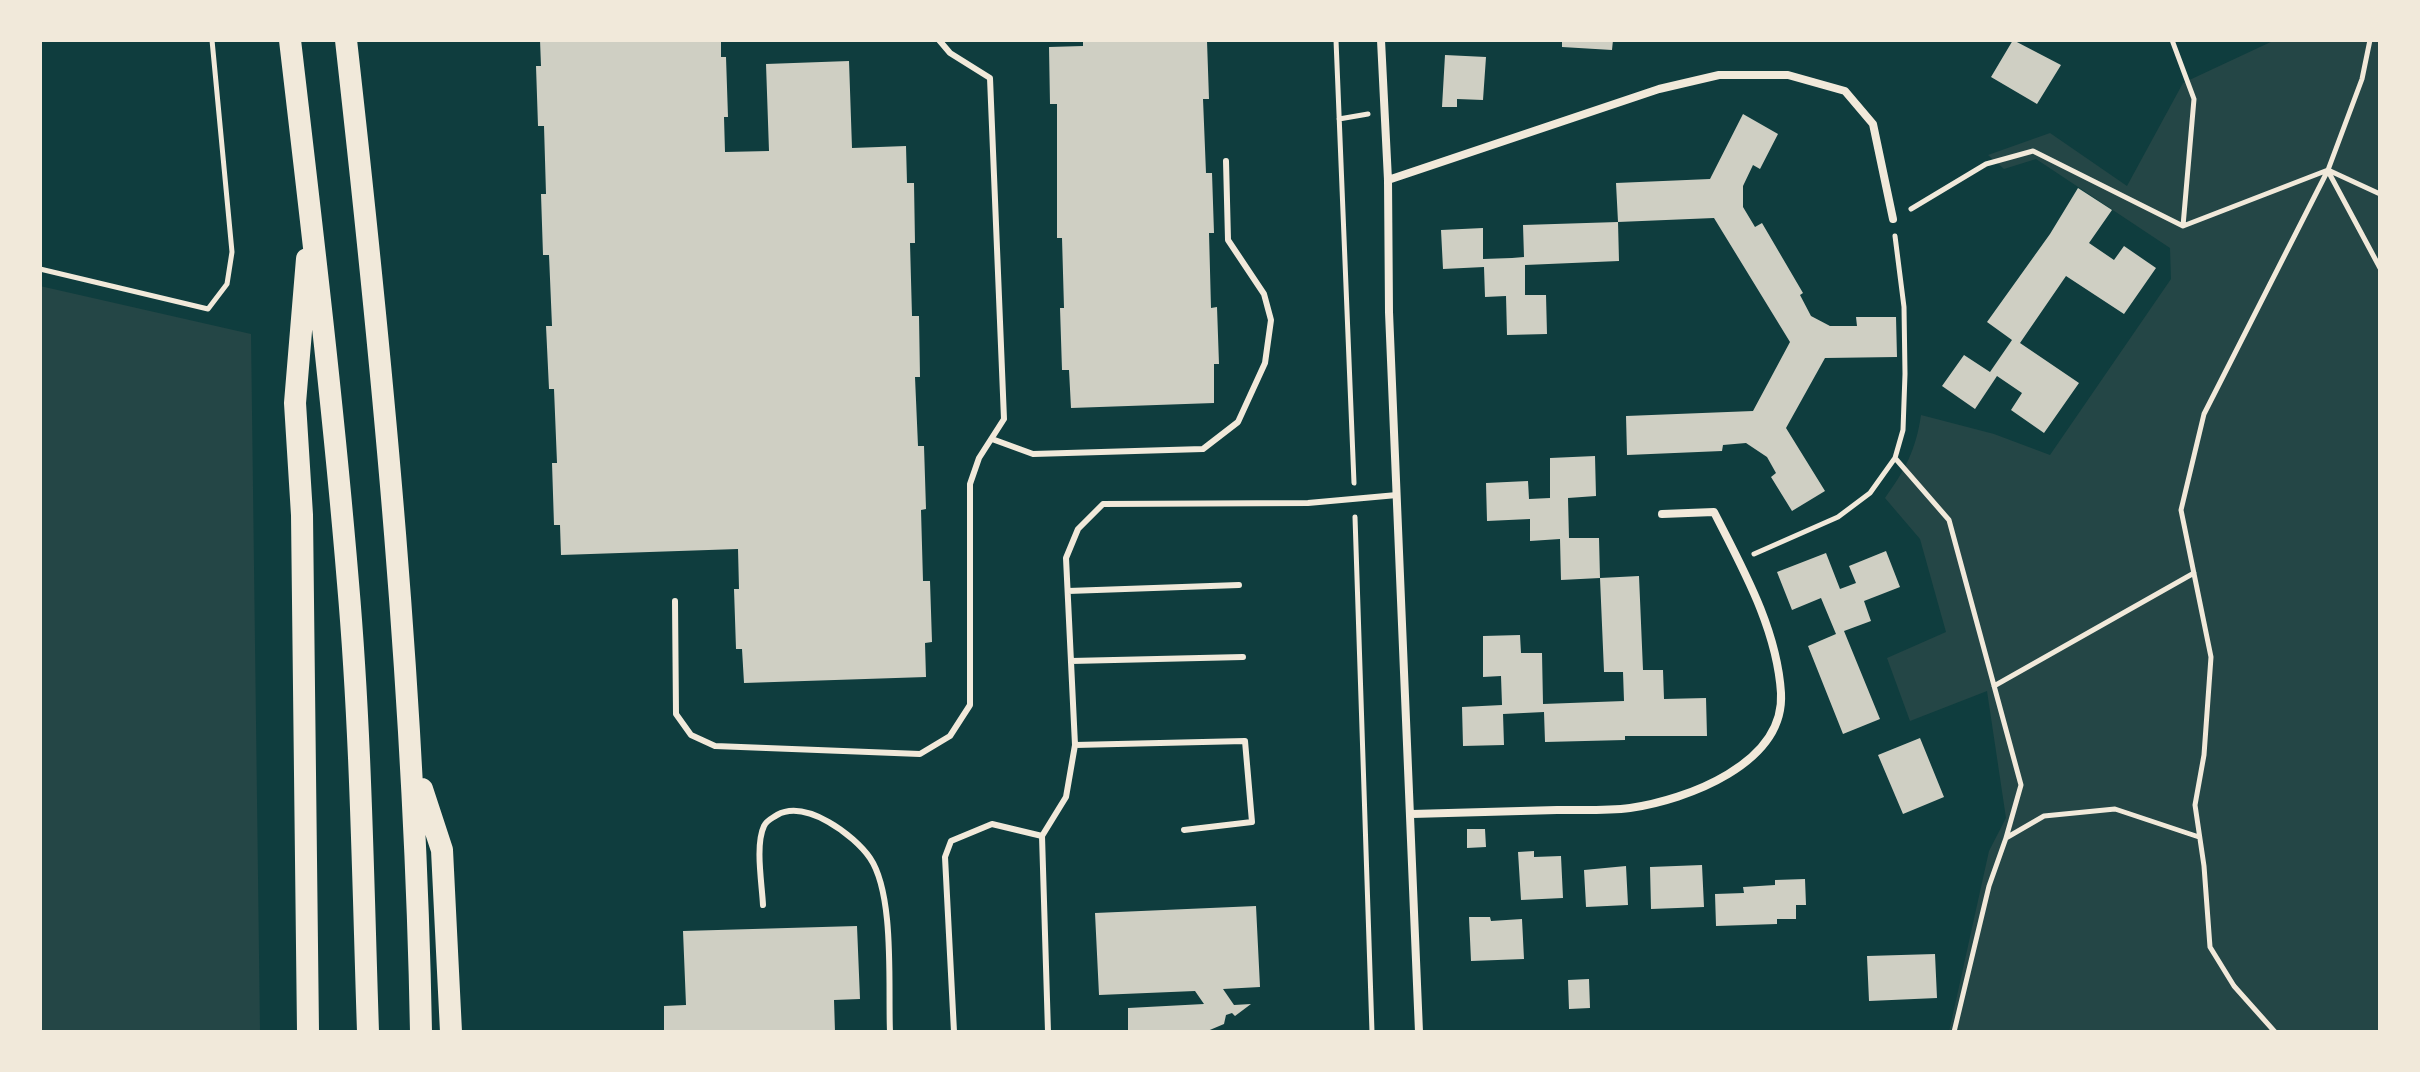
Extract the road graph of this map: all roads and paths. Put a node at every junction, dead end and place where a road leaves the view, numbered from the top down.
1 (212, 40) edge
2 (290, 40) edge
3 (346, 40) edge
4 (939, 40) edge
5 (1336, 40) edge
6 (1381, 40) edge
7 (2172, 40) edge
8 (2370, 40) edge
9 (1226, 161) dead end
10 (2328, 170) junction
11 (1388, 180) junction
12 (2380, 194) edge
13 (310, 214) junction
14 (1893, 219) junction
15 (2183, 226) junction
16 (2380, 268) edge
17 (40, 269) edge
18 (992, 439) junction
19 (1895, 458) junction
20 (1397, 495) junction
21 (1354, 499) junction
22 (1662, 514) dead end
23 (1739, 561) junction
24 (2194, 573) junction
25 (1239, 585) dead end
26 (1068, 591) junction
27 (675, 601) dead end
28 (1243, 657) dead end
29 (1071, 661) junction
30 (1994, 686) junction
31 (1075, 745) junction
32 (413, 762) junction
33 (1412, 814) junction
34 (1184, 830) dead end
35 (1042, 836) junction
36 (2199, 837) junction
37 (2006, 838) junction
38 (763, 905) dead end
39 (308, 1032) edge
40 (368, 1032) edge
41 (421, 1032) edge
42 (451, 1032) edge
43 (890, 1032) edge
44 (954, 1032) edge
45 (1048, 1032) edge
46 (1372, 1032) edge
47 (1419, 1032) edge
48 (1954, 1032) edge
49 (2275, 1032) edge

1 - 17 path
2 - 13 highway
3 - 32 highway
4 - 18 lane
5 - 21 path
6 - 11 street
7 - 15 path
8 - 10 path
9 - 18 lane
10 - 12 path
10 - 15 path
10 - 16 path
10 - 24 path
11 - 14 street
11 - 20 street
13 - 39 highway
13 - 40 highway
14 - 15 path
14 - 19 path
18 - 27 lane
19 - 23 path
19 - 30 path
20 - 21 lane
20 - 33 street
21 - 26 lane
21 - 46 path
22 - 23 street
23 - 33 street
24 - 30 path
24 - 36 path
25 - 26 lane
26 - 29 lane
28 - 29 lane
29 - 31 lane
30 - 37 path
31 - 34 lane
31 - 35 lane
32 - 41 highway
32 - 42 highway
33 - 47 street
35 - 44 lane
35 - 45 lane
36 - 37 path
36 - 49 path
37 - 48 path
38 - 43 lane

